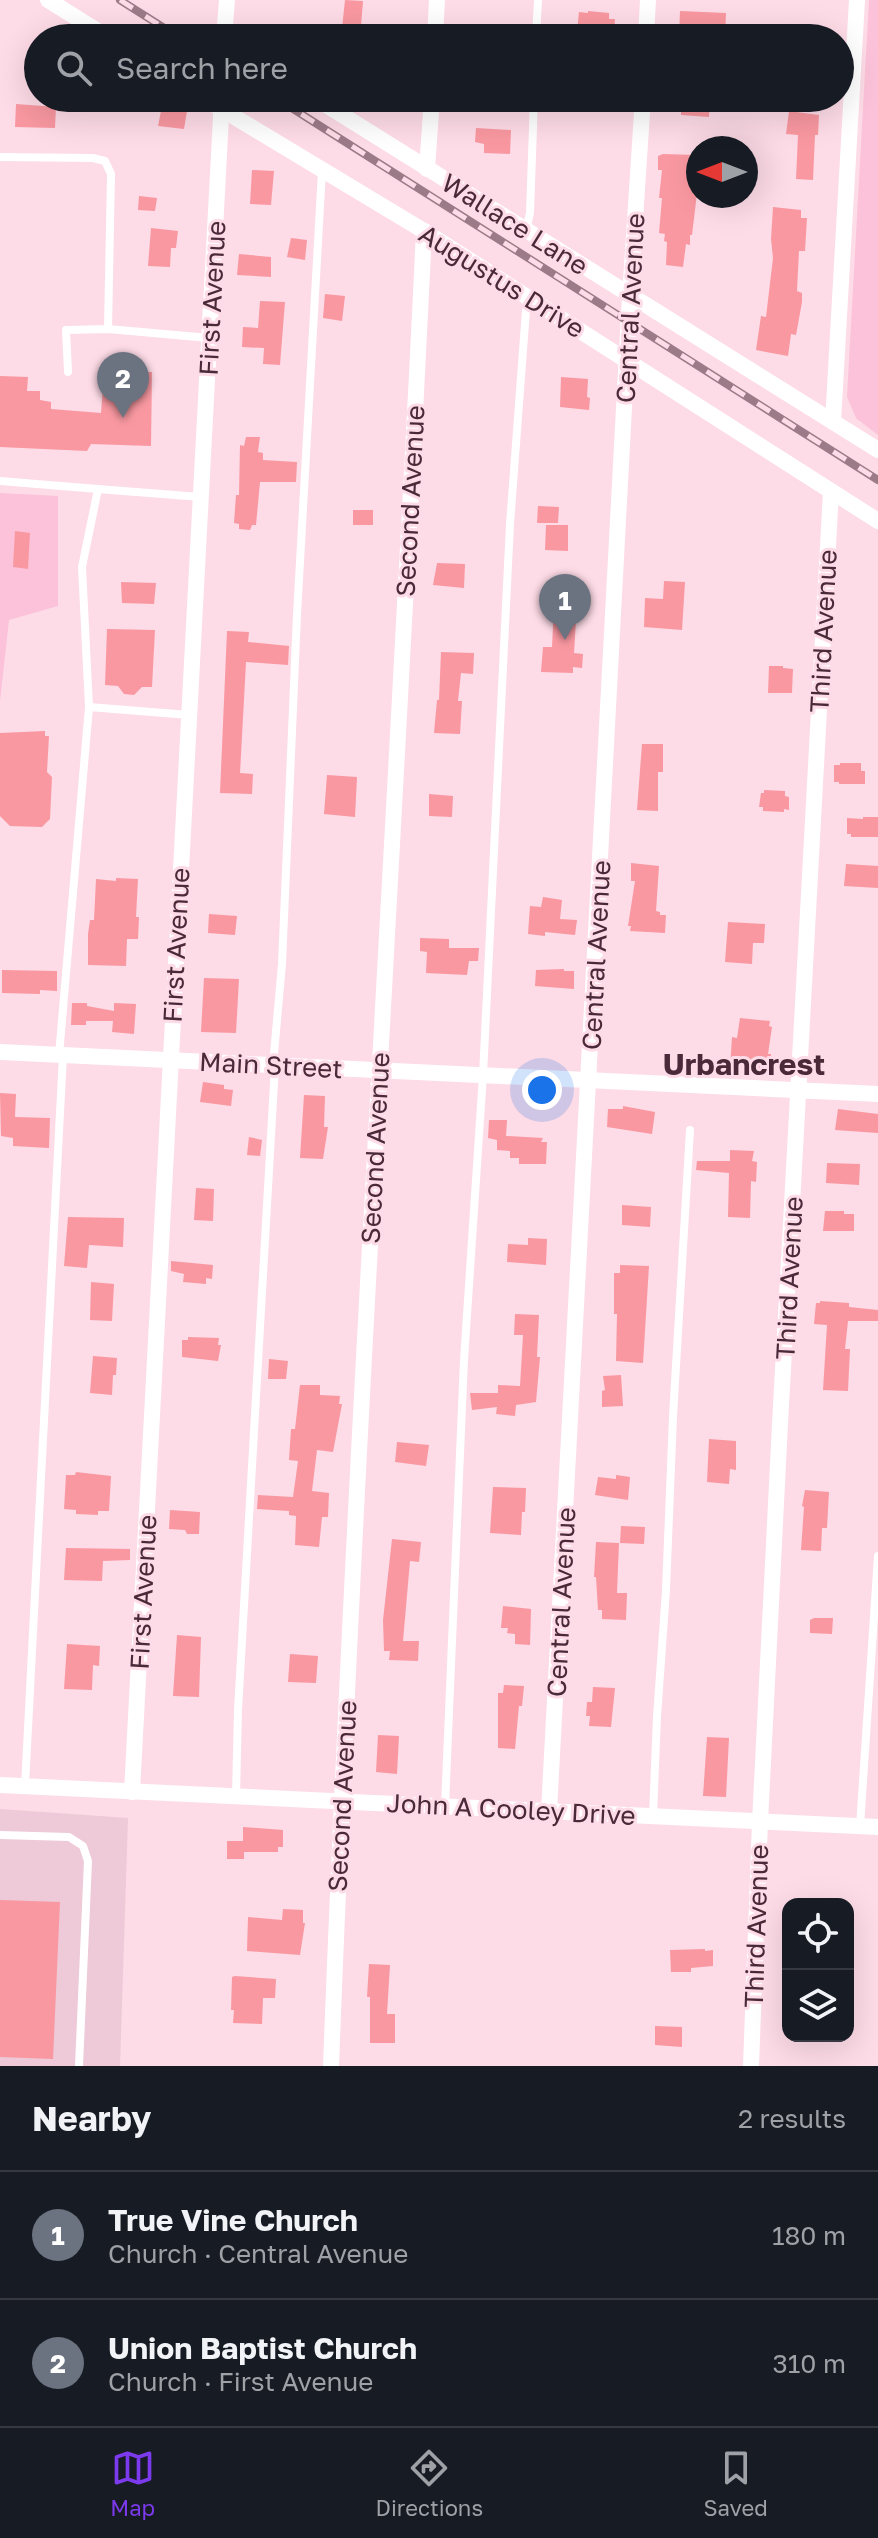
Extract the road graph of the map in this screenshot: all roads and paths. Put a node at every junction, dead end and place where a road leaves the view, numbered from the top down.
1 (48, 0) edge
2 (227, 0) edge
3 (437, 0) edge
4 (538, 0) edge
5 (648, 0) edge
6 (857, 0) edge
7 (87, 24) edge
8 (225, 24) edge
9 (436, 24) edge
10 (537, 24) edge
11 (647, 24) edge
12 (854, 53) edge
13 (222, 112) edge
14 (234, 112) edge
15 (337, 112) edge
16 (431, 112) edge
17 (534, 112) edge
18 (642, 112) edge
19 (851, 112) edge
20 (0, 157) edge
21 (427, 169) junction
22 (322, 170) junction
23 (424, 231) junction
24 (526, 231) junction
25 (527, 296) junction
26 (630, 296) junction
27 (108, 329) junction
28 (209, 339) junction
29 (627, 359) junction
30 (68, 372) dead end
31 (833, 422) junction
32 (878, 450) edge
33 (0, 481) edge
34 (98, 489) junction
35 (831, 491) junction
36 (201, 497) junction
37 (878, 521) edge
38 (89, 707) junction
39 (189, 716) junction
40 (0, 1052) edge
41 (61, 1055) junction
42 (170, 1060) junction
43 (274, 1065) junction
44 (380, 1070) junction
45 (483, 1075) junction
46 (589, 1080) junction
47 (799, 1090) junction
48 (878, 1094) edge
49 (690, 1130) dead end
50 (878, 1556) edge
51 (0, 1785) edge
52 (25, 1786) junction
53 (132, 1792) junction
54 (236, 1796) junction
55 (341, 1801) junction
56 (445, 1806) junction
57 (549, 1811) junction
58 (653, 1816) junction
59 (760, 1822) junction
60 (860, 1826) junction
61 (878, 1827) edge
62 (0, 1835) edge
63 (79, 2066) edge
64 (331, 2066) edge
65 (751, 2066) edge

1 - 7 street
2 - 8 street
3 - 9 street
4 - 10 lane
5 - 11 street
6 - 12 street
13 - 28 street, First Avenue
14 - 22 street, Augustus Drive
15 - 21 street, Wallace Lane
16 - 21 street
17 - 24 lane
18 - 26 street, Central Avenue
19 - 31 street
20 - 27 lane
21 - 24 street, Wallace Lane
22 - 23 street, Augustus Drive
22 - 43 lane
23 - 25 street, Augustus Drive
23 - 44 street, Second Avenue
24 - 26 street, Wallace Lane
25 - 29 street, Augustus Drive
25 - 45 lane
26 - 29 street, Central Avenue
26 - 31 street, Wallace Lane
27 - 28 lane
27 - 30 lane
28 - 36 street, First Avenue
29 - 35 street, Augustus Drive
29 - 46 street, Central Avenue
31 - 32 street, Wallace Lane
33 - 34 lane
34 - 36 lane
34 - 38 lane
35 - 37 street, Augustus Drive
35 - 47 street, Third Avenue
36 - 39 street, First Avenue
38 - 39 lane
38 - 41 lane
39 - 42 street, First Avenue
40 - 41 street, Main Street
41 - 42 street, Main Street
41 - 52 lane
42 - 43 street, Main Street
42 - 53 street, First Avenue
43 - 44 street, Main Street
43 - 54 lane
44 - 45 street, Main Street
44 - 55 street, Second Avenue
45 - 46 street, Main Street
45 - 56 lane
46 - 47 street, Main Street
46 - 57 street, Central Avenue
47 - 48 street, Main Street
47 - 59 street, Third Avenue
49 - 58 lane
50 - 60 lane
51 - 52 street, John A Cooley Drive
52 - 53 street, John A Cooley Drive
53 - 54 street, John A Cooley Drive
54 - 55 street, John A Cooley Drive
55 - 56 street, John A Cooley Drive
55 - 64 street, Second Avenue
56 - 57 street, John A Cooley Drive
57 - 58 street, John A Cooley Drive
58 - 59 street, John A Cooley Drive
59 - 60 street, John A Cooley Drive
59 - 65 street, Third Avenue
60 - 61 street, John A Cooley Drive
62 - 63 lane

